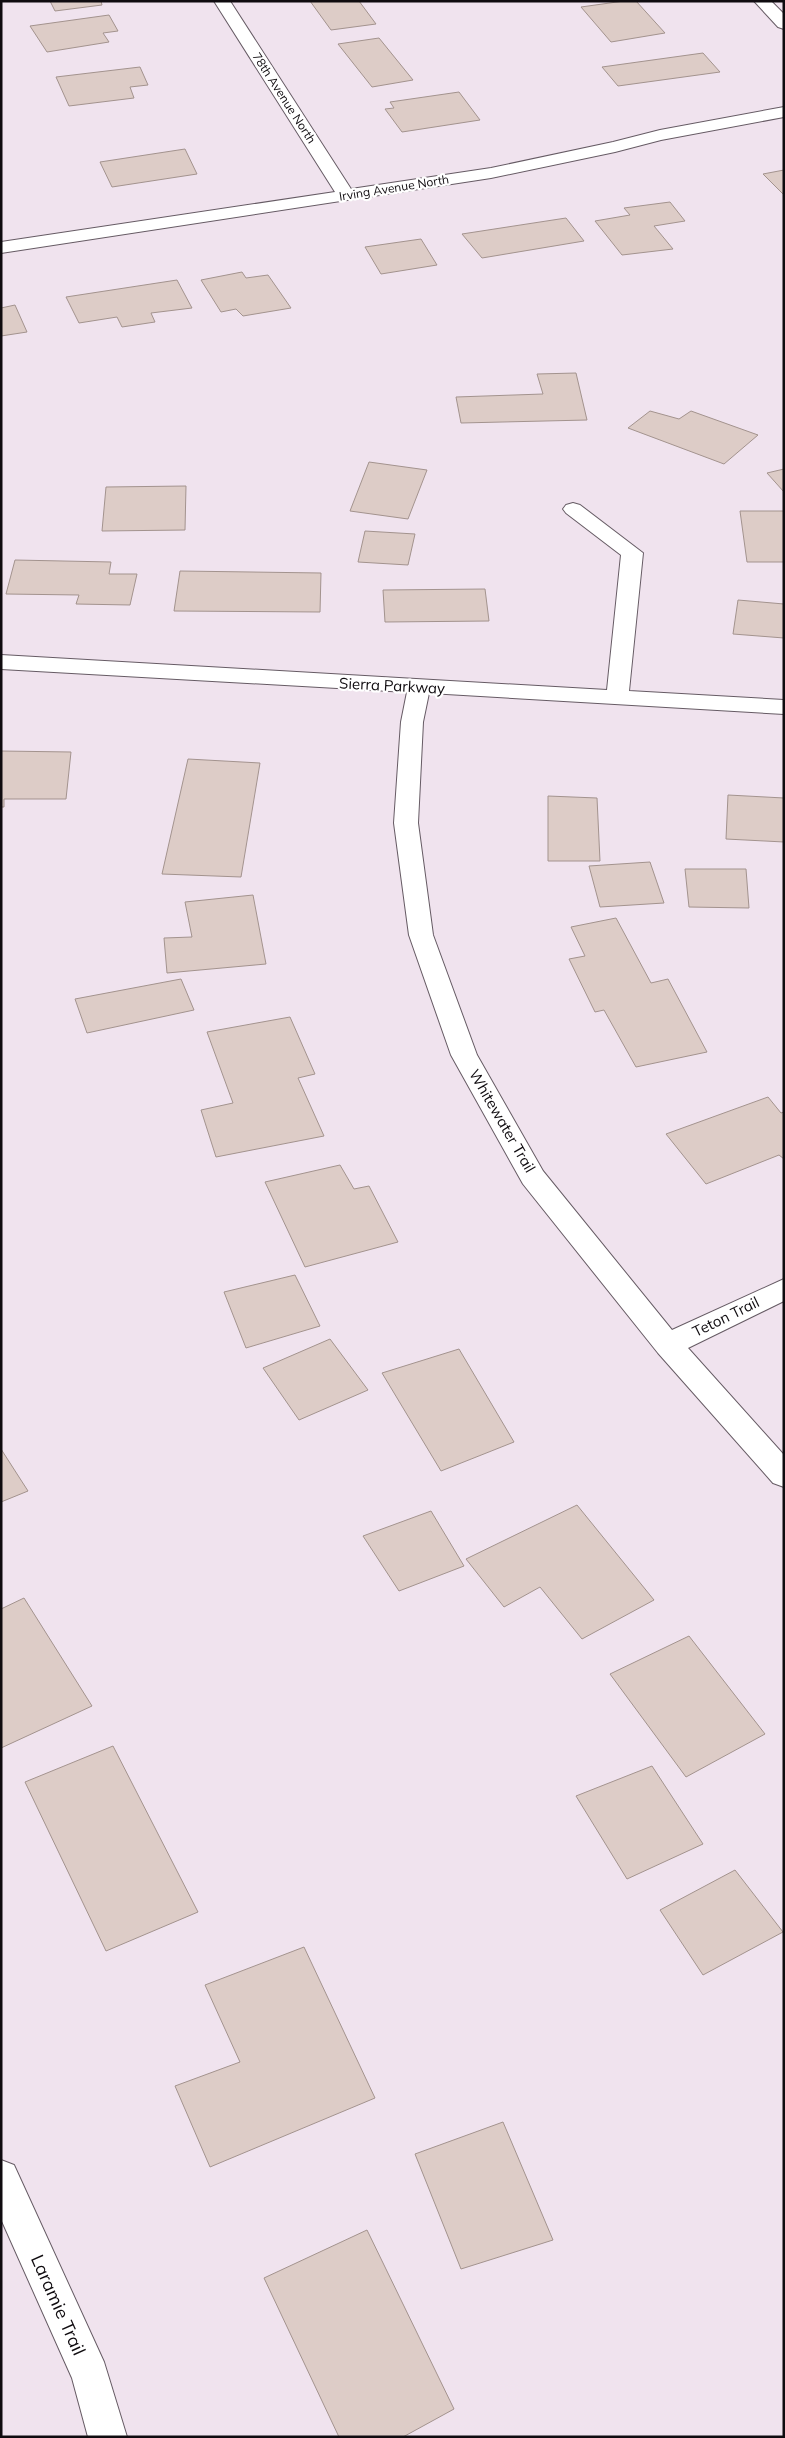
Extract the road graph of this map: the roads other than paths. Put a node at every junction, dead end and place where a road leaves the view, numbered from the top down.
1 (222, 1) edge
2 (762, 1) edge
3 (784, 24) edge
4 (784, 112) edge
5 (346, 195) junction
6 (1, 248) edge
7 (573, 509) dead end
8 (1, 662) edge
9 (419, 687) junction
10 (617, 699) junction
11 (784, 708) edge
12 (784, 1288) edge
13 (668, 1345) junction
14 (784, 1475) edge
15 (1, 2177) edge
16 (108, 2437) edge

1 - 5 street, 78th Avenue North
2 - 3 street
4 - 5 street, Irving Avenue North
5 - 6 street, Irving Avenue North
7 - 10 street
8 - 9 street, Sierra Parkway
9 - 10 street, Sierra Parkway
9 - 13 street, Whitewater Trail
10 - 11 street, Sierra Parkway
12 - 13 street, Teton Trail
13 - 14 street, Whitewater Trail
15 - 16 street, Laramie Trail

